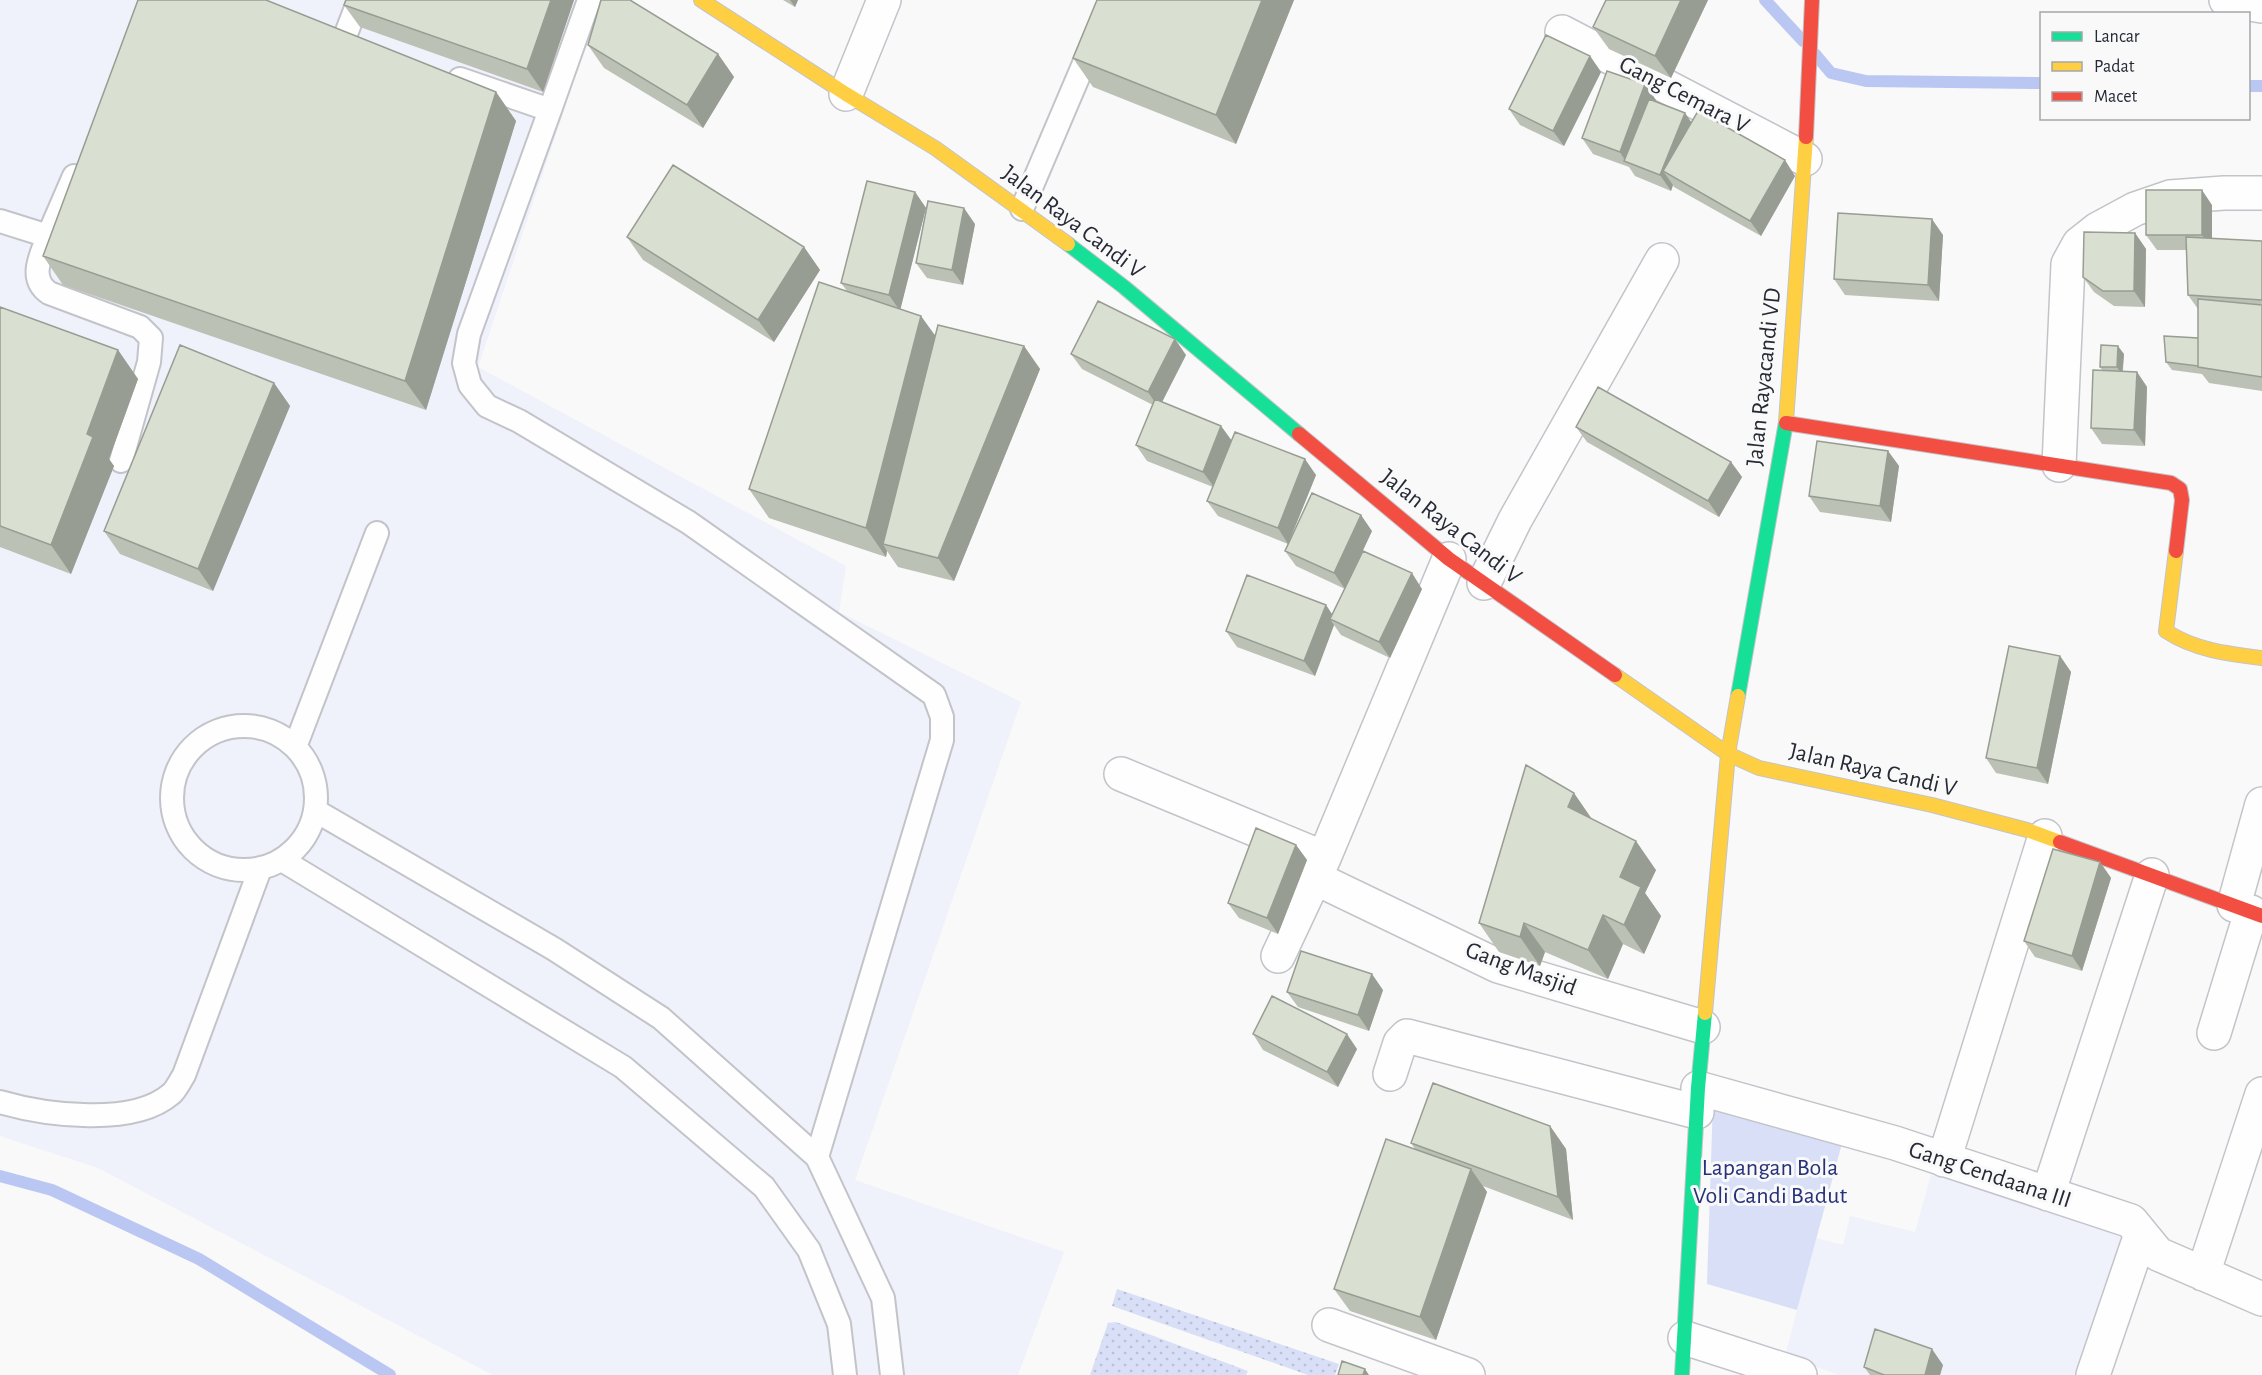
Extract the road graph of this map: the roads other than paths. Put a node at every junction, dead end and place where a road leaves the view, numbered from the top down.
1 (359, 0) edge
2 (589, 0) edge
3 (701, 0) edge
4 (884, 0) edge
5 (1112, 0) edge
6 (1812, 0) edge
7 (2226, 0) edge
8 (2262, 6) edge
9 (1562, 32) dead end
10 (366, 47) edge
11 (442, 73) edge
12 (846, 94) junction
13 (550, 110) junction
14 (1805, 159) junction
15 (81, 161) edge
16 (2262, 194) edge
17 (1022, 209) junction
18 (0, 220) edge
19 (48, 236) junction
20 (1662, 260) dead end
21 (1786, 423) junction
22 (121, 461) dead end
23 (2060, 465) junction
24 (377, 533) dead end
25 (1449, 559) junction
26 (1484, 583) junction
27 (2262, 658) edge
28 (296, 747) junction
29 (1728, 754) junction
30 (1121, 774) dead end
31 (2262, 804) edge
32 (316, 811) junction
33 (2045, 836) junction
34 (282, 860) junction
35 (1319, 868) junction
36 (260, 869) junction
37 (2152, 875) junction
38 (2249, 911) edge
39 (1278, 956) dead end
40 (1703, 1027) junction
41 (2214, 1033) dead end
42 (1390, 1074) dead end
43 (2262, 1094) edge
44 (1697, 1100) junction
45 (0, 1102) edge
46 (817, 1157) junction
47 (1944, 1160) junction
48 (2048, 1194) junction
49 (2141, 1234) junction
50 (2203, 1274) junction
51 (2262, 1299) edge
52 (1329, 1324) dead end
53 (1685, 1338) junction
54 (845, 1375) edge
55 (892, 1375) edge
56 (1468, 1375) edge
57 (1682, 1375) edge
58 (1800, 1375) edge
59 (2092, 1375) edge

1 - 10 lane
2 - 13 lane
3 - 12 street, Jalan Raya Candi V
4 - 12 street
5 - 17 lane
6 - 14 street, Jalan Rayacandi VD
7 - 8 street
9 - 14 street, Gang Cemara V
11 - 13 lane
12 - 17 street, Jalan Raya Candi V
13 - 46 lane
14 - 21 street, Jalan Rayacandi VD
15 - 19 lane
16 - 23 street
17 - 25 street, Jalan Raya Candi V
18 - 19 lane
19 - 22 lane
20 - 26 street
21 - 23 street
21 - 29 street, Jalan Rayacandi VD
23 - 27 street
24 - 28 lane
25 - 26 street, Jalan Raya Candi V
25 - 35 street
26 - 29 street, Jalan Raya Candi V
28 - 32 lane
28 - 36 lane
29 - 33 street, Jalan Raya Candi V
29 - 40 street, Jalan Rayacandi VD
30 - 35 street, Gang Masjid
31 - 38 street
32 - 34 lane
32 - 46 lane
33 - 37 street, Jalan Raya Candi V
33 - 47 street
34 - 36 lane
34 - 54 lane
35 - 39 street
35 - 40 street, Gang Masjid
36 - 45 lane
37 - 38 street, Jalan Raya Candi V
37 - 48 street
38 - 41 street
40 - 44 street, Jalan Rayacandi VD
42 - 44 street, Gang Cendaana III
43 - 50 street
44 - 47 street, Gang Cendaana III
44 - 53 street, Jalan Rayacandi VD
46 - 55 lane
47 - 48 street, Gang Cendaana III
48 - 49 street, Gang Cendaana III
49 - 50 street, Gang Cendaana III
49 - 59 street
50 - 51 street, Gang Cendaana III
52 - 56 street
53 - 57 street, Jalan Rayacandi VD
53 - 58 street

